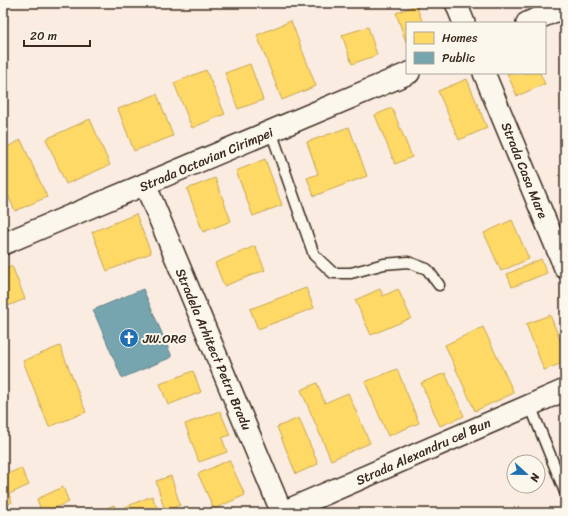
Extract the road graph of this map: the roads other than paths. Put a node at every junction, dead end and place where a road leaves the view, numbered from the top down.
1 (456, 3) edge
2 (565, 7) edge
3 (464, 22) edge
4 (529, 22) edge
5 (407, 74) edge
6 (484, 74) edge
7 (271, 131) junction
8 (145, 184) junction
9 (3, 244) edge
10 (565, 268) edge
11 (439, 284) dead end
12 (565, 390) edge
13 (530, 405) junction
14 (565, 492) edge
15 (282, 513) edge

1 - 3 street
2 - 4 street
5 - 7 street, Strada Octavian Cirimpei
6 - 10 street, Strada Casa Mare
7 - 8 street, Strada Octavian Cirimpei
7 - 11 lane
8 - 9 street, Strada Octavian Cirimpei
8 - 15 street, Stradela Arhitect Petru Bradu
12 - 13 street, Strada Alexandru cel Bun
13 - 14 lane
13 - 15 street, Strada Alexandru cel Bun

